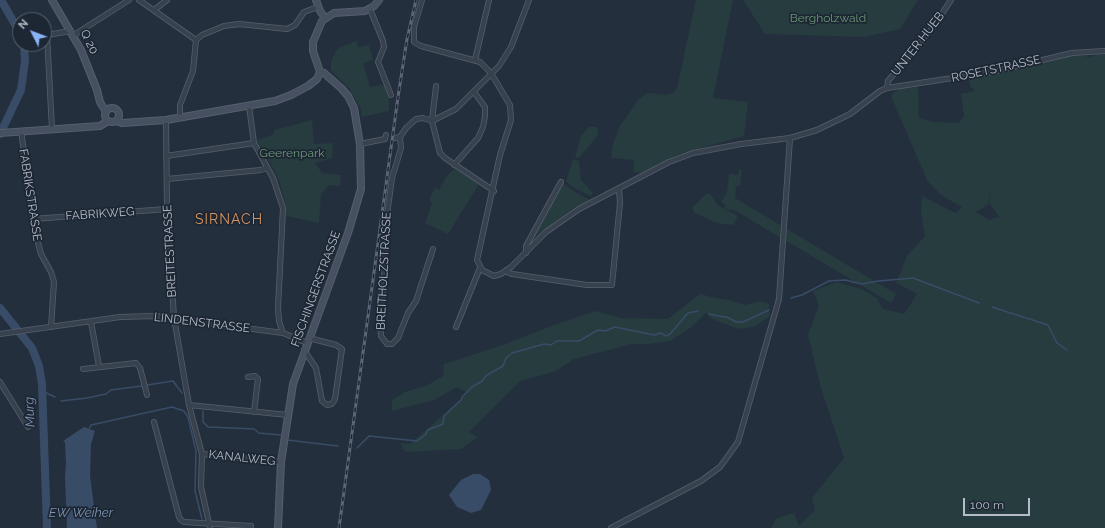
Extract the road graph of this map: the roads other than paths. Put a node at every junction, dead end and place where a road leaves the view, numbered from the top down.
1 (52, 0) edge
2 (129, 0) edge
3 (139, 0) edge
4 (167, 0) edge
5 (316, 0) edge
6 (378, 0) edge
7 (422, 0) edge
8 (489, 0) edge
9 (528, 0) edge
10 (951, 0) edge
11 (318, 7) junction
12 (370, 9) junction
13 (154, 10) junction
14 (325, 18) junction
15 (73, 33) junction
16 (196, 40) junction
17 (1105, 51) edge
18 (475, 60) junction
19 (320, 72) junction
20 (491, 73) junction
21 (436, 86) dead end
22 (887, 88) junction
23 (474, 92) junction
24 (390, 95) dead end
25 (249, 106) junction
26 (107, 115) junction
27 (180, 117) junction
28 (117, 119) junction
29 (166, 120) junction
30 (432, 121) junction
31 (52, 129) junction
32 (20, 131) junction
33 (0, 133) edge
34 (385, 137) dead end
35 (790, 138) junction
36 (254, 143) junction
37 (360, 144) junction
38 (166, 156) junction
39 (454, 165) junction
40 (267, 168) junction
41 (167, 179) junction
42 (561, 182) dead end
43 (619, 188) junction
44 (494, 191) junction
45 (167, 209) junction
46 (33, 219) junction
47 (432, 249) dead end
48 (526, 254) junction
49 (480, 268) junction
50 (506, 271) junction
51 (174, 318) junction
52 (91, 322) junction
53 (51, 327) junction
54 (456, 327) dead end
55 (283, 333) junction
56 (0, 334) edge
57 (308, 340) junction
58 (304, 350) junction
59 (99, 366) junction
60 (83, 368) dead end
61 (248, 377) dead end
62 (0, 382) edge
63 (147, 395) dead end
64 (189, 405) junction
65 (254, 412) junction
66 (288, 415) junction
67 (154, 422) dead end
68 (28, 427) dead end
69 (202, 454) junction
70 (281, 462) junction
71 (209, 526) edge
72 (251, 526) dead end
73 (278, 528) edge
74 (610, 528) edge

1 - 15 main road, Q 20
2 - 15 street
3 - 13 street
4 - 13 street
5 - 11 main road
6 - 12 main road
7 - 18 street
8 - 18 street
9 - 20 street
10 - 22 street, UNTER HUEB
11 - 14 main road
11 - 16 street
12 - 14 main road
12 - 24 street
13 - 16 street
14 - 19 main road
15 - 26 main road, Q 20
15 - 31 street
16 - 27 street
17 - 22 street, ROSETSTRASSE
18 - 20 street
19 - 25 main road
19 - 37 main road, FISCHINGERSTRASSE
20 - 23 street
20 - 44 street
21 - 30 street
22 - 35 street
23 - 30 street
23 - 39 street
25 - 27 main road
25 - 36 street
26 - 28 main road
26 - 28 main road, Q 20
26 - 31 main road
27 - 29 main road
28 - 29 main road
29 - 38 street, BREITESTRASSE
30 - 39 street
30 - 47 street, BREITHOLZSTRASSE
31 - 32 main road
32 - 33 main road
32 - 46 street, FABRIKSTRASSE
34 - 37 street
35 - 43 street
35 - 74 street
36 - 38 street
36 - 40 street
37 - 57 main road, FISCHINGERSTRASSE
38 - 41 street, BREITESTRASSE
39 - 44 street
40 - 41 street
40 - 55 street
41 - 45 street, BREITESTRASSE
42 - 48 street
43 - 48 street
43 - 50 street
44 - 49 street
45 - 46 street, FABRIKWEG
45 - 51 street, BREITESTRASSE
46 - 53 street, FABRIKSTRASSE
48 - 50 street
49 - 50 street
49 - 54 street
51 - 52 street, LINDENSTRASSE
51 - 55 street, LINDENSTRASSE
51 - 64 street, BREITESTRASSE
52 - 53 street, LINDENSTRASSE
52 - 59 street
53 - 56 street, LINDENSTRASSE
55 - 57 street, LINDENSTRASSE
57 - 58 main road, FISCHINGERSTRASSE
57 - 58 street, LINDENSTRASSE
58 - 66 main road, FISCHINGERSTRASSE
59 - 60 street
59 - 63 street
61 - 65 street
62 - 68 street
64 - 65 street
64 - 69 street, BREITESTRASSE
65 - 66 street
66 - 70 main road, FISCHINGERSTRASSE
67 - 71 street
69 - 70 street, KANALWEG
69 - 71 street, BREITESTRASSE
70 - 73 main road, FISCHINGERSTRASSE
71 - 72 street

